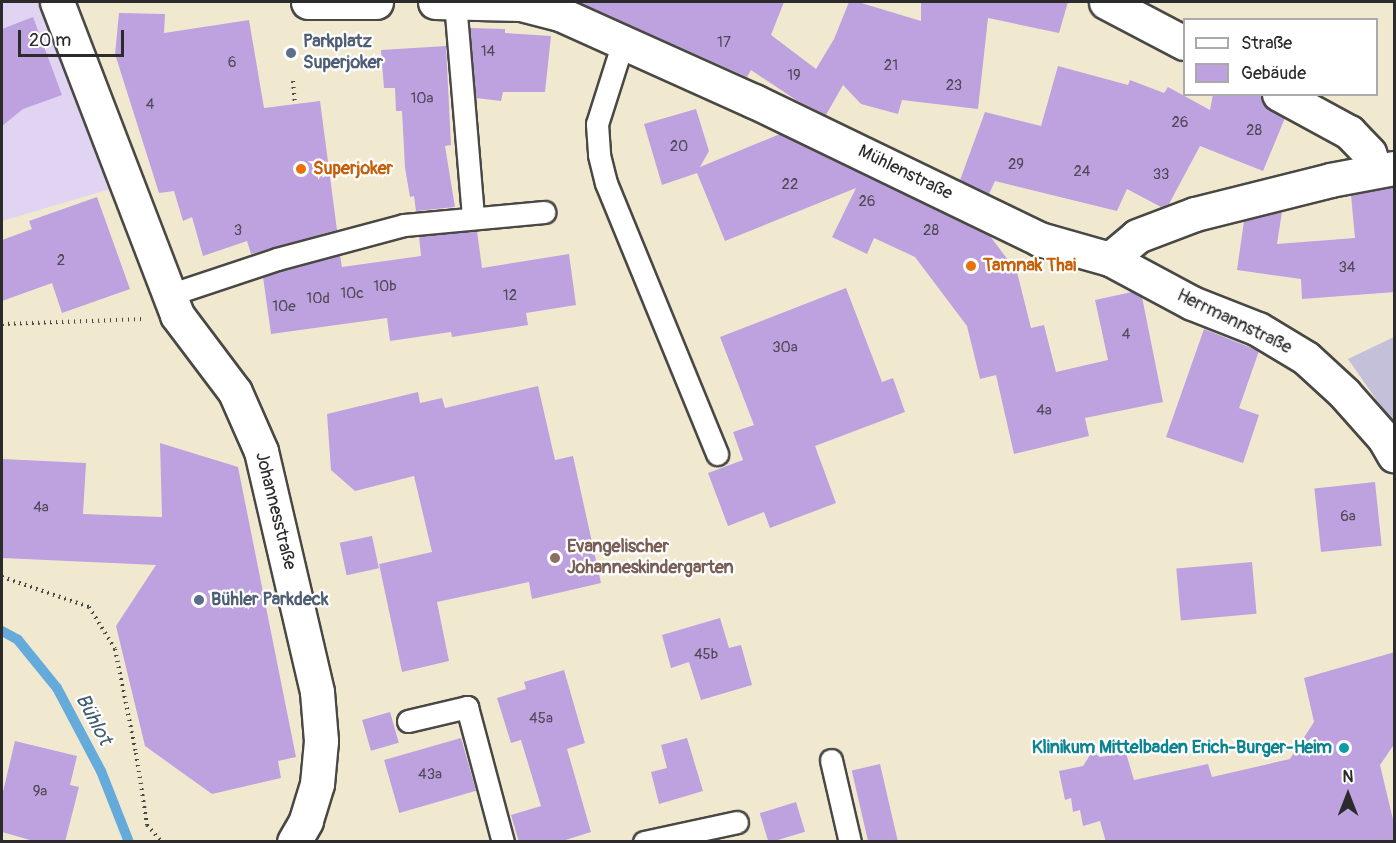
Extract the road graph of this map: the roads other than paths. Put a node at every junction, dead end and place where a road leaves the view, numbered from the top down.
1 (63, 2) edge
2 (308, 2) edge
3 (376, 2) edge
4 (435, 2) edge
5 (455, 2) edge
6 (1106, 2) edge
7 (562, 8) edge
8 (623, 42) junction
9 (1183, 43) edge
10 (1283, 96) edge
11 (1385, 170) edge
12 (544, 212) dead end
13 (473, 217) junction
14 (1110, 259) junction
15 (173, 304) junction
16 (1391, 442) edge
17 (717, 454) dead end
18 (408, 721) dead end
19 (831, 760) dead end
20 (737, 822) dead end
21 (294, 842) edge
22 (503, 842) edge
23 (644, 842) edge
24 (850, 842) edge

1 - 15 street, Johannesstraße
2 - 3 street
4 - 5 street, Mühlenstraße
5 - 7 street, Mühlenstraße
5 - 13 lane
6 - 9 street
7 - 8 street, Mühlenstraße
8 - 14 street, Mühlenstraße
8 - 17 lane
10 - 11 street
11 - 14 street
12 - 13 lane
13 - 15 lane
14 - 16 street, Herrmannstraße
15 - 21 street, Johannesstraße
18 - 22 lane
19 - 24 lane
20 - 23 lane

